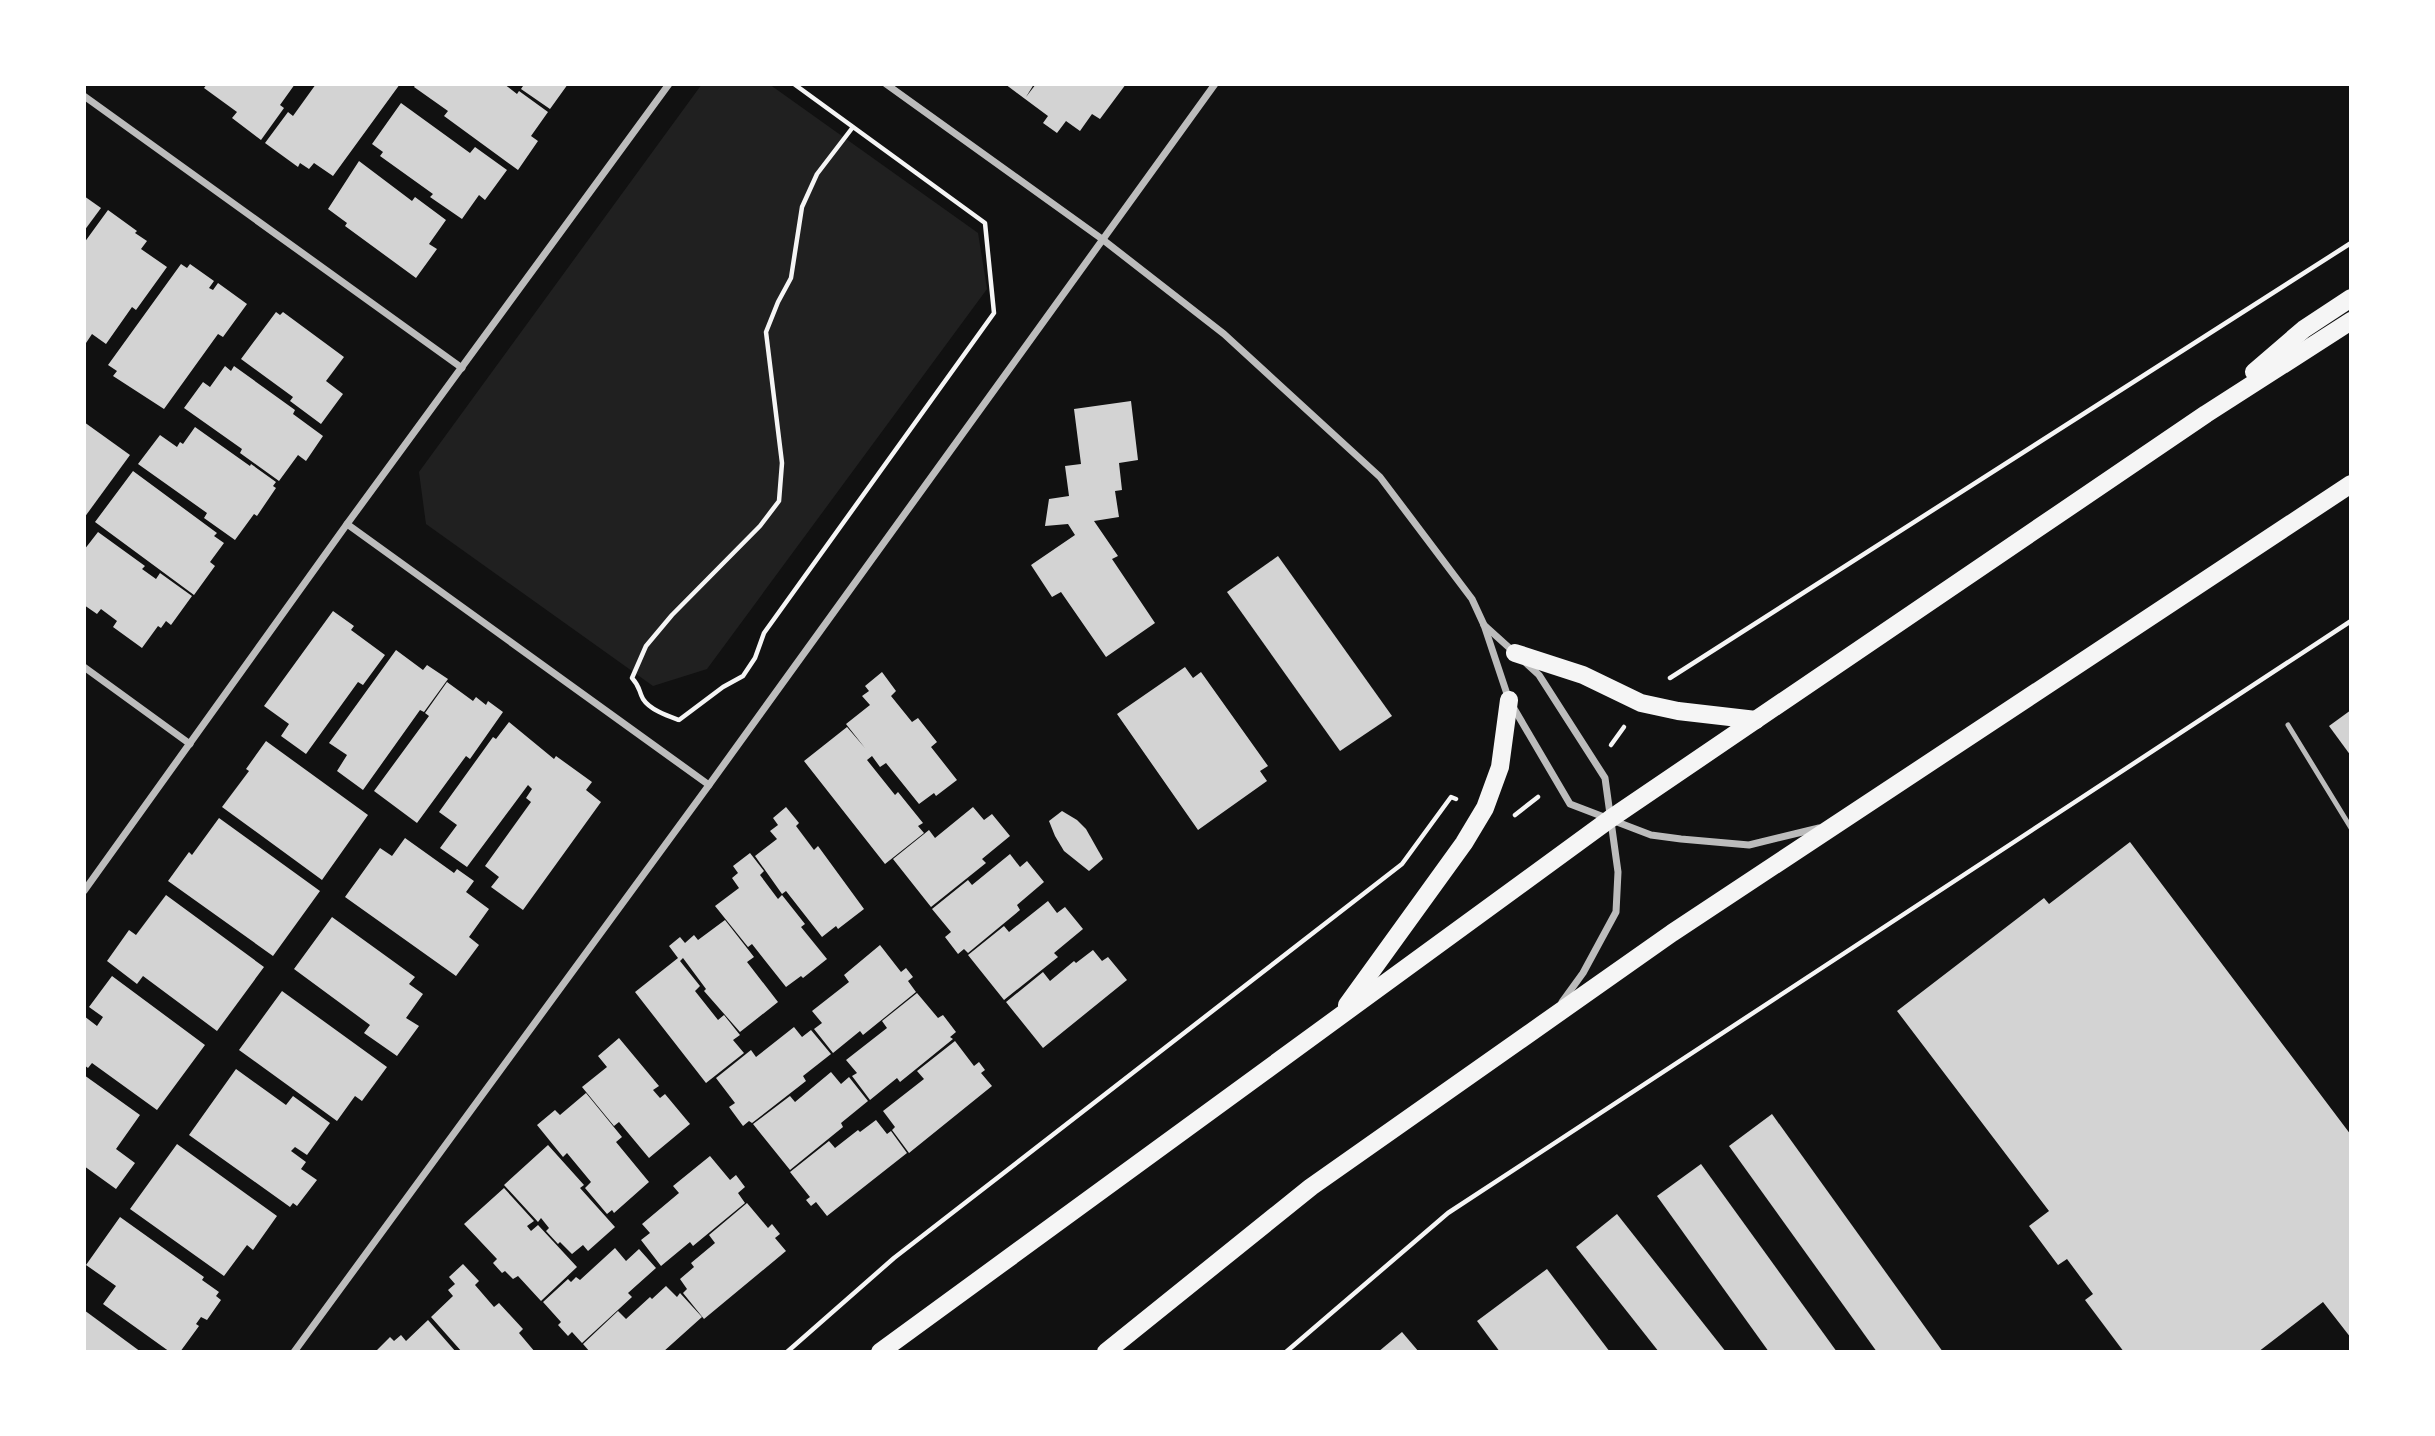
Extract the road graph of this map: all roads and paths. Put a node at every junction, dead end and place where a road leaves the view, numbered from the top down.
1 (669, 84) edge
2 (794, 84) edge
3 (886, 84) edge
4 (1215, 84) edge
5 (84, 96) edge
6 (853, 127) junction
7 (1102, 239) junction
8 (2351, 298) edge
9 (2351, 321) edge
10 (462, 368) junction
11 (2207, 414) junction
12 (2351, 484) edge
13 (347, 524) junction
14 (2351, 621) edge
15 (1484, 625) junction
16 (1515, 653) junction
17 (84, 667) edge
18 (1509, 700) junction
19 (1756, 720) junction
20 (2288, 725) dead end
21 (190, 744) junction
22 (709, 785) junction
23 (1610, 819) junction
24 (1834, 825) junction
25 (2351, 828) edge
26 (84, 891) edge
27 (1551, 1018) junction
28 (1336, 1019) junction
29 (294, 1352) edge
30 (880, 1352) edge
31 (1106, 1352) edge
32 (1286, 1352) edge

1 - 10 street
2 - 6 path
3 - 7 street
4 - 7 street
5 - 10 street
6 - 6 path
7 - 15 street
7 - 22 street
8 - 11 main road
9 - 11 main road
10 - 13 street
11 - 19 main road
12 - 24 main road
13 - 21 street
13 - 22 street
14 - 32 path
15 - 16 street
15 - 18 street
16 - 19 main road
16 - 23 street
17 - 21 street
18 - 23 street
18 - 28 main road
19 - 23 main road
20 - 25 lane
21 - 26 street
22 - 29 street
23 - 24 street
23 - 27 street
23 - 28 main road
24 - 27 main road
27 - 31 main road
28 - 30 main road

